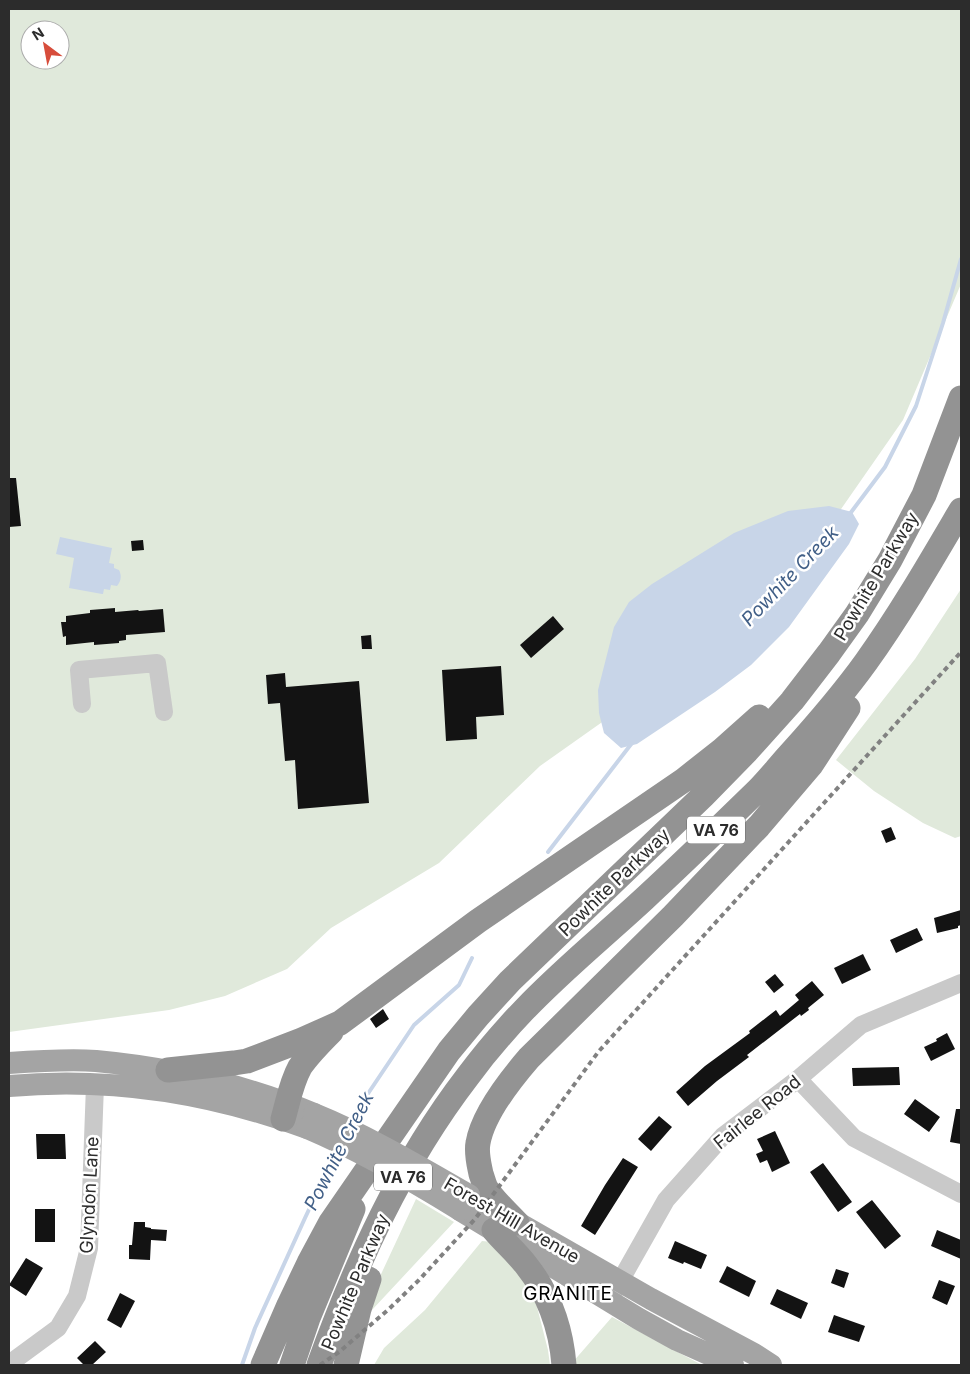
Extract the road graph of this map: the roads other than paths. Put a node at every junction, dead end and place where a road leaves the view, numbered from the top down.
1 (961, 398) edge
2 (961, 510) edge
3 (887, 631) junction
4 (829, 653) junction
5 (82, 704) dead end
6 (164, 712) dead end
7 (961, 983) edge
8 (524, 1010) junction
9 (340, 1023) junction
10 (9, 1063) edge
11 (168, 1070) junction
12 (798, 1079) junction
13 (94, 1085) junction
14 (9, 1086) edge
15 (285, 1111) junction
16 (368, 1169) junction
17 (961, 1194) edge
18 (464, 1202) junction
19 (517, 1223) junction
20 (494, 1230) junction
21 (620, 1282) junction
22 (609, 1302) junction
23 (9, 1364) edge
24 (263, 1365) edge
25 (292, 1365) edge
26 (319, 1365) edge
27 (346, 1365) edge
28 (564, 1365) edge
29 (732, 1365) edge
30 (771, 1365) edge

1 - 4 highway, Powhite Parkway / VA 76
2 - 3 highway, Powhite Parkway / VA 76
3 - 8 highway, Powhite Parkway / VA 76
3 - 19 highway
4 - 9 highway
4 - 16 highway, Powhite Parkway / VA 76
5 - 6 street
7 - 12 street, Fairlee Road
8 - 26 highway, Powhite Parkway / VA 76
8 - 27 highway
9 - 11 highway
9 - 15 highway
10 - 11 main road, Forest Hill Avenue
11 - 15 main road, Forest Hill Avenue
12 - 17 street
12 - 21 street, Fairlee Road
13 - 14 main road, Forest Hill Avenue
13 - 15 main road, Forest Hill Avenue
13 - 23 street, Glyndon Lane
15 - 18 main road, Forest Hill Avenue, bridge
16 - 24 highway, Powhite Parkway / VA 76
16 - 25 highway, VA 76
18 - 19 main road, Forest Hill Avenue
18 - 20 main road, Forest Hill Avenue
19 - 21 main road, Forest Hill Avenue
20 - 22 main road, Forest Hill Avenue
20 - 28 highway
21 - 22 street, Fairlee Road
21 - 30 main road, Forest Hill Avenue
22 - 29 main road, Forest Hill Avenue

